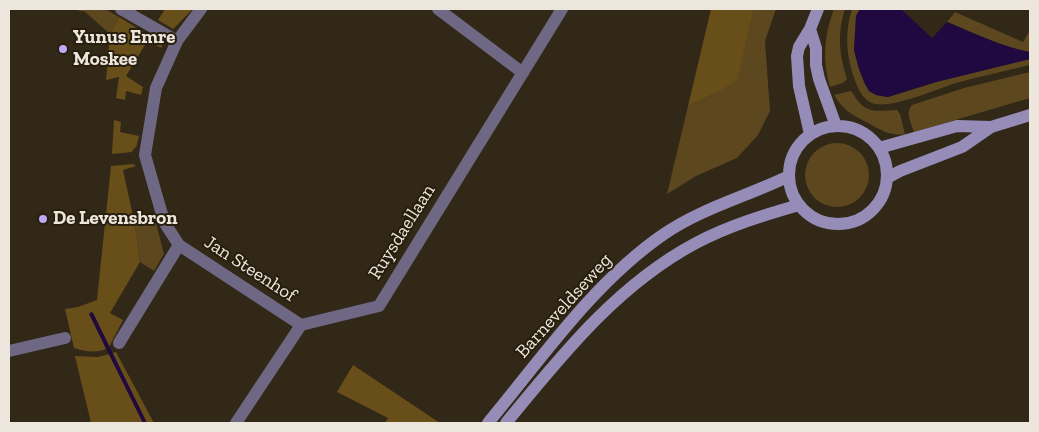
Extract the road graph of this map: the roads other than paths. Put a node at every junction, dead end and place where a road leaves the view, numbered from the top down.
1 (122, 9) edge
2 (201, 9) edge
3 (438, 9) edge
4 (562, 9) edge
5 (818, 9) edge
6 (810, 29) junction
7 (177, 41) junction
8 (523, 74) junction
9 (1030, 114) edge
10 (836, 126) junction
11 (991, 127) junction
12 (810, 134) junction
13 (879, 148) junction
14 (789, 176) junction
15 (888, 178) junction
16 (799, 205) junction
17 (179, 245) junction
18 (301, 324) junction
19 (65, 338) dead end
20 (119, 343) dead end
21 (9, 351) edge
22 (236, 423) edge
23 (488, 423) edge
24 (506, 423) edge

1 - 7 street
2 - 7 street, Jan Steenhof
3 - 8 street
4 - 8 street, Ruysdaellaan
5 - 6 main road
6 - 10 main road
6 - 12 main road
7 - 17 street, Jan Steenhof
8 - 18 street, Ruysdaellaan
9 - 11 main road
10 - 12 main road
10 - 13 main road
11 - 13 main road
11 - 15 main road
12 - 14 main road
13 - 15 main road
14 - 16 main road
14 - 23 main road, Barneveldseweg
15 - 16 main road
16 - 24 main road, Barneveldseweg
17 - 18 street, Jan Steenhof
17 - 20 street, Jan Steenhof
18 - 22 street
19 - 21 street

